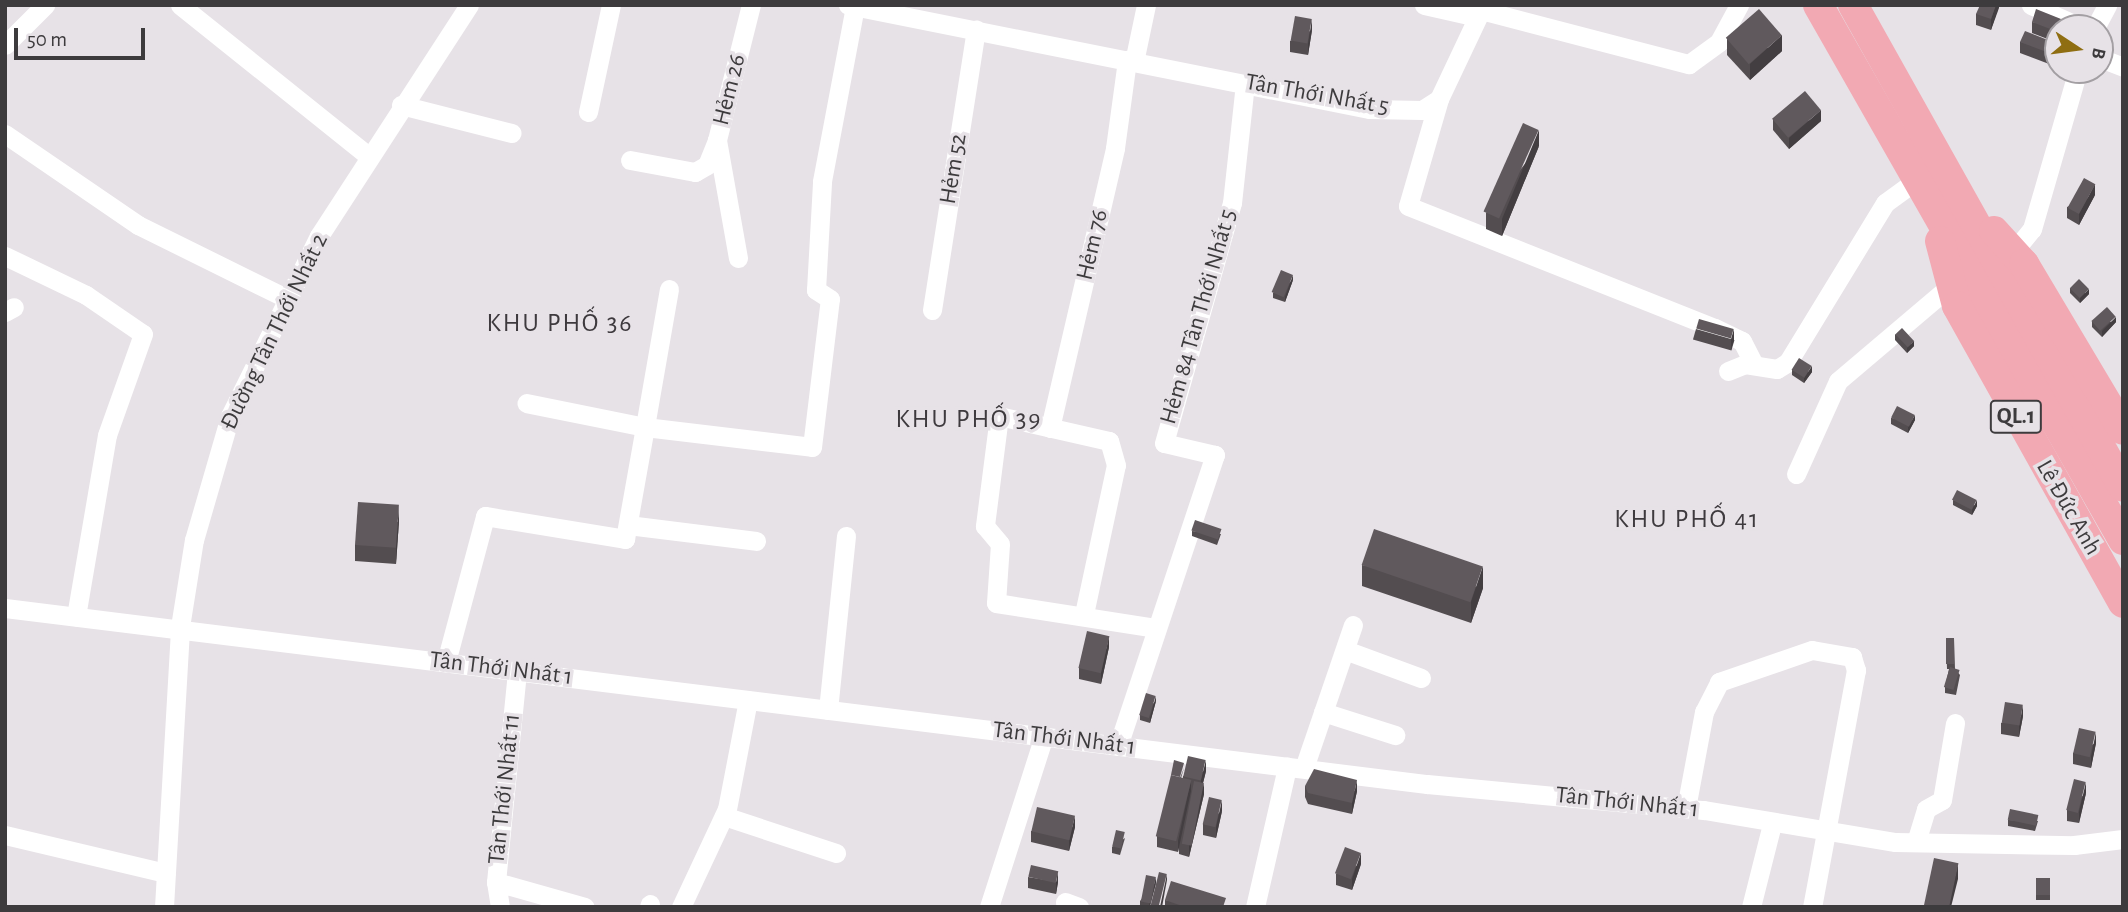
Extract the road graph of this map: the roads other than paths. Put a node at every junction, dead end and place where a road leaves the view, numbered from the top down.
1 (45, 5) edge
2 (180, 5) edge
3 (469, 5) edge
4 (611, 5) edge
5 (751, 5) edge
6 (1146, 5) edge
7 (1424, 5) edge
8 (1739, 5) edge
9 (1818, 5) edge
10 (1853, 5) edge
11 (852, 6) edge
12 (2028, 6) edge
13 (931, 13) edge
14 (2048, 14) edge
15 (1474, 16) junction
16 (976, 29) junction
17 (5, 45) edge
18 (1130, 61) junction
19 (1245, 84) junction
20 (2074, 84) edge
21 (1439, 99) junction
22 (401, 105) junction
23 (588, 112) dead end
24 (512, 133) dead end
25 (5, 134) edge
26 (717, 140) junction
27 (367, 155) junction
28 (630, 160) dead end
29 (1914, 181) junction
30 (1970, 207) junction
31 (1936, 220) junction
32 (2014, 251) junction
33 (5, 256) edge
34 (738, 258) dead end
35 (1949, 287) junction
36 (669, 289) dead end
37 (286, 298) junction
38 (932, 310) dead end
39 (2019, 330) junction
40 (1754, 365) junction
41 (1728, 371) dead end
42 (526, 403) dead end
43 (645, 427) junction
44 (1050, 428) junction
45 (2123, 430) edge
46 (1796, 474) dead end
47 (2123, 487) edge
48 (628, 525) junction
49 (846, 536) dead end
50 (2123, 540) edge
51 (756, 541) dead end
52 (2123, 603) edge
53 (5, 608) edge
54 (1084, 614) junction
55 (76, 616) junction
56 (1353, 625) dead end
57 (180, 627) junction
58 (1155, 628) junction
59 (1345, 650) junction
60 (446, 662) junction
61 (517, 671) junction
62 (1420, 678) dead end
63 (748, 700) junction
64 (828, 710) junction
65 (1323, 712) junction
66 (1955, 723) dead end
67 (1395, 734) dead end
68 (1044, 736) junction
69 (1118, 746) junction
70 (1295, 767) junction
71 (1686, 808) junction
72 (724, 816) junction
73 (1772, 824) junction
74 (1829, 832) junction
75 (5, 835) edge
76 (2123, 839) edge
77 (1916, 842) junction
78 (836, 853) dead end
79 (166, 873) junction
80 (496, 882) junction
81 (164, 907) edge
82 (500, 907) edge
83 (584, 907) edge
84 (681, 907) edge
85 (989, 907) edge
86 (1255, 907) edge
87 (1751, 907) edge
88 (1812, 907) edge

1 - 17 street
2 - 27 street
3 - 22 street, Đường Tân Thới Nhất 2
4 - 23 street
5 - 26 street, Hẻm 26
6 - 18 street, Hẻm 76
7 - 15 street
8 - 15 street
9 - 29 highway, Lê Đức Anh / QL.1
10 - 30 highway, QL.1
11 - 13 street
11 - 43 street
12 - 14 street
13 - 16 street, Tân Thới Nhất 5
15 - 21 street
16 - 18 street, Tân Thới Nhất 5
16 - 38 street, Hẻm 52
18 - 19 street, Tân Thới Nhất 5
18 - 44 street, Hẻm 76
19 - 21 street, Tân Thới Nhất 5
19 - 58 street, Hẻm 84 Tân Thới Nhất 5
20 - 32 street
21 - 40 street
22 - 24 street
22 - 27 street, Đường Tân Thới Nhất 2
25 - 37 street
26 - 28 street
26 - 34 street, Hẻm 26
27 - 37 street, Đường Tân Thới Nhất 2
29 - 31 highway, Lê Đức Anh / QL.1
29 - 40 street
30 - 32 highway, QL.1
30 - 39 highway, QL.1
31 - 35 highway, Lê Đức Anh / QL.1
31 - 39 highway, Lê Đức Anh / QL.1
32 - 45 highway, QL.1
33 - 55 street
35 - 46 street
35 - 52 highway, Lê Đức Anh / QL.1
36 - 43 street
37 - 57 street, Đường Tân Thới Nhất 2
39 - 47 highway, QL.1
39 - 50 highway, QL.1
40 - 41 street
42 - 43 street
43 - 48 street
44 - 54 street
44 - 54 street
48 - 51 street
48 - 60 street
49 - 64 street
53 - 55 street, Tân Thới Nhất 1
54 - 58 street
55 - 57 street, Tân Thới Nhất 1
56 - 59 street
57 - 60 street, Tân Thới Nhất 1
57 - 79 street, Đường Tân Thới Nhất 2
58 - 69 street, Hẻm 84 Tân Thới Nhất 5
59 - 62 street
59 - 65 street
60 - 61 street, Tân Thới Nhất 1
61 - 63 street, Tân Thới Nhất 1
61 - 80 street, Tân Thới Nhất 11
63 - 64 street, Tân Thới Nhất 1
63 - 72 street
64 - 68 street, Tân Thới Nhất 1
65 - 67 street
65 - 70 street
66 - 77 street
68 - 69 street, Tân Thới Nhất 1
68 - 85 street
69 - 70 street, Tân Thới Nhất 1
70 - 71 street, Tân Thới Nhất 1
70 - 86 street
71 - 73 street, Tân Thới Nhất 1
71 - 74 street
72 - 78 street
72 - 84 street
73 - 74 street, Tân Thới Nhất 1
73 - 87 street
74 - 77 street, Tân Thới Nhất 1
74 - 88 street
75 - 79 street
76 - 77 street, Tân Thới Nhất 1
79 - 81 street, Đường Tân Thới Nhất 2
80 - 82 street, Tân Thới Nhất 11
80 - 83 street

